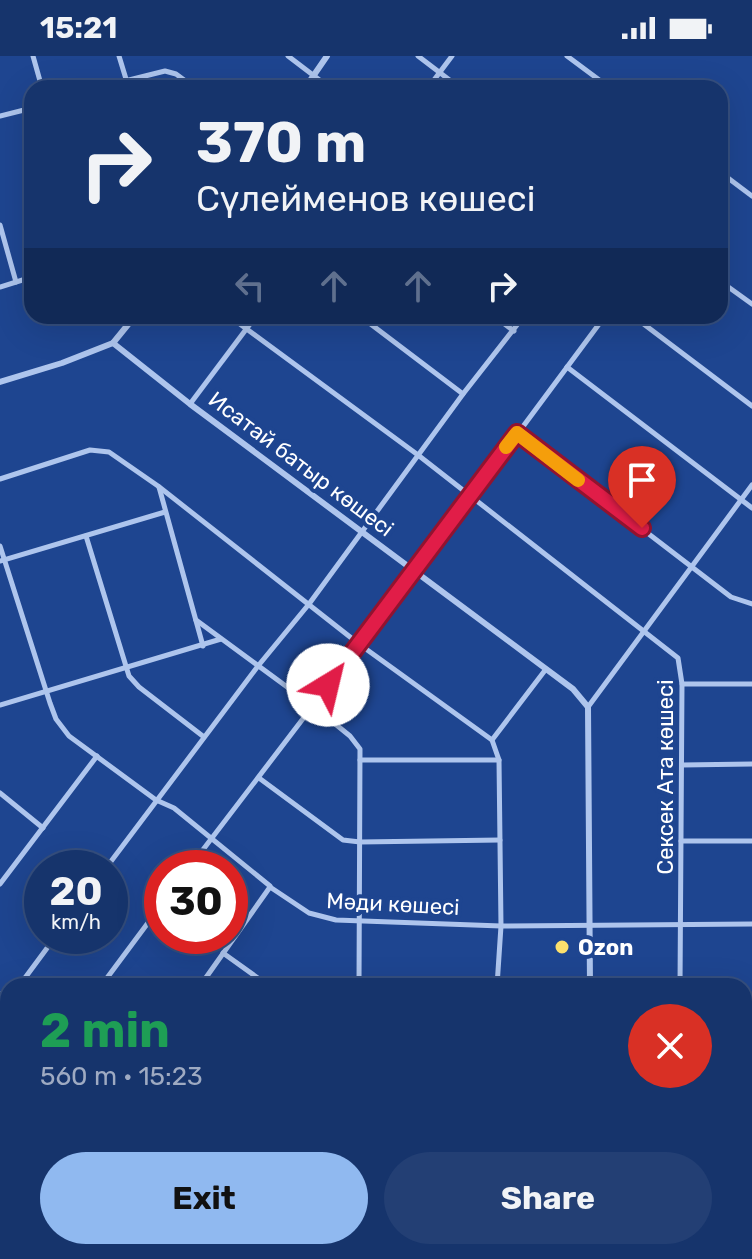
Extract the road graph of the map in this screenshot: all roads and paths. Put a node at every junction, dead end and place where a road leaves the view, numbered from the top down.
1 (33, 56) edge
2 (119, 56) edge
3 (288, 56) edge
4 (327, 56) edge
5 (418, 56) edge
6 (452, 56) edge
7 (567, 56) edge
8 (440, 72) junction
9 (314, 75) junction
10 (126, 79) junction
11 (40, 80) edge
12 (123, 80) edge
13 (184, 80) edge
14 (311, 80) edge
15 (320, 80) edge
16 (434, 80) edge
17 (450, 80) edge
18 (599, 80) edge
19 (24, 110) edge
20 (0, 116) edge
21 (728, 178) edge
22 (752, 196) edge
23 (0, 225) edge
24 (24, 280) edge
25 (16, 282) junction
26 (0, 287) edge
27 (728, 287) edge
28 (752, 304) edge
29 (127, 324) edge
30 (240, 324) edge
31 (250, 324) edge
32 (371, 324) edge
33 (505, 324) edge
34 (519, 324) edge
35 (599, 324) edge
36 (644, 324) edge
37 (247, 329) junction
38 (514, 331) junction
39 (113, 343) junction
40 (567, 367) junction
41 (0, 382) edge
42 (463, 394) junction
43 (190, 404) junction
44 (752, 406) edge
45 (517, 433) junction
46 (418, 455) junction
47 (0, 479) edge
48 (752, 485) edge
49 (158, 486) junction
50 (470, 495) junction
51 (741, 500) junction
52 (752, 508) edge
53 (165, 512) junction
54 (363, 533) junction
55 (86, 536) junction
56 (0, 546) edge
57 (2, 560) edge
58 (692, 566) junction
59 (415, 572) junction
60 (309, 604) junction
61 (752, 604) edge
62 (196, 620) junction
63 (644, 629) junction
64 (222, 639) junction
65 (359, 644) junction
66 (203, 646) junction
67 (258, 666) junction
68 (126, 667) junction
69 (546, 669) junction
70 (682, 684) junction
71 (752, 684) edge
72 (46, 690) junction
73 (0, 705) edge
74 (313, 706) junction
75 (588, 707) junction
76 (204, 737) junction
77 (492, 740) junction
78 (97, 756) junction
79 (360, 760) junction
80 (499, 760) junction
81 (752, 764) edge
82 (682, 765) junction
83 (259, 778) junction
84 (0, 793) edge
85 (156, 800) junction
86 (43, 828) junction
87 (211, 839) junction
88 (500, 840) junction
89 (681, 841) junction
90 (752, 841) edge
91 (360, 842) junction
92 (119, 850) edge
93 (203, 850) edge
94 (0, 884) edge
95 (270, 887) junction
96 (248, 918) edge
97 (359, 921) junction
98 (681, 924) junction
99 (752, 924) edge
100 (501, 926) junction
101 (589, 926) junction
102 (144, 928) edge
103 (43, 954) edge
104 (222, 954) edge
105 (224, 954) edge
106 (25, 978) edge
107 (107, 978) edge
108 (206, 978) edge
109 (258, 978) edge
110 (359, 978) edge
111 (498, 978) edge
112 (590, 978) edge
113 (680, 978) edge

1 - 11 street
2 - 10 street
3 - 9 street
4 - 9 street
5 - 8 street
6 - 8 street
7 - 18 street
8 - 16 street
8 - 17 street
9 - 14 street
9 - 15 street
10 - 12 street
10 - 13 street
19 - 20 street
21 - 22 street
23 - 25 street
24 - 25 street
25 - 26 street
27 - 28 street
29 - 39 street
30 - 37 street, Сексек Ата көшесі
31 - 37 street
32 - 42 street
33 - 38 street
34 - 38 street
35 - 40 street
36 - 44 street
37 - 43 street
37 - 46 street, Сексек Ата көшесі
38 - 42 street
39 - 41 street
39 - 43 street, Исатай батыр көшесі
40 - 45 street
40 - 51 street
42 - 46 street
43 - 54 street, Исатай батыр көшесі
45 - 50 street
45 - 58 street
46 - 50 street, Сексек Ата көшесі
46 - 54 street
47 - 49 street
48 - 51 street
49 - 53 street
49 - 60 street
50 - 59 street
50 - 63 street, Сексек Ата көшесі
51 - 52 street
51 - 58 street
53 - 55 street
53 - 62 street
54 - 59 street, Исатай батыр көшесі
54 - 60 street
55 - 57 street
55 - 68 street
56 - 57 street
57 - 72 street
58 - 61 street
58 - 63 street
59 - 65 street
59 - 69 street, Исатай батыр көшесі
60 - 65 street
60 - 67 street
62 - 64 street
62 - 66 street
63 - 70 street, Сексек Ата көшесі
63 - 75 street
64 - 66 street
64 - 67 street
65 - 74 street
65 - 77 street
66 - 68 street
67 - 74 street
67 - 76 street
68 - 72 street
68 - 76 street
69 - 75 street, Исатай батыр көшесі
69 - 77 street
70 - 71 street
70 - 82 street, Сексек Ата көшесі
72 - 73 street
72 - 78 street
74 - 79 street
74 - 83 street
75 - 101 street
76 - 85 street
77 - 80 street
78 - 85 street
78 - 86 street
79 - 80 street
79 - 91 street
80 - 88 street
81 - 82 street
82 - 89 street, Сексек Ата көшесі
83 - 87 street
83 - 91 street
84 - 86 street
85 - 87 street, Мәди көшесі
85 - 92 street
86 - 94 street
87 - 93 street
87 - 95 street, Мәди көшесі
88 - 91 street
88 - 100 street
89 - 90 street
89 - 98 street, Сексек Ата көшесі
91 - 97 street
95 - 96 street
95 - 97 street, Мәди көшесі
97 - 100 street, Мәди көшесі
97 - 110 street
98 - 99 street, Мәди көшесі
98 - 101 street, Мәди көшесі
98 - 113 street, Сексек Ата көшесі
100 - 101 street, Мәди көшесі
100 - 111 street
101 - 112 street
102 - 107 street
103 - 106 street
104 - 108 street
105 - 109 street

